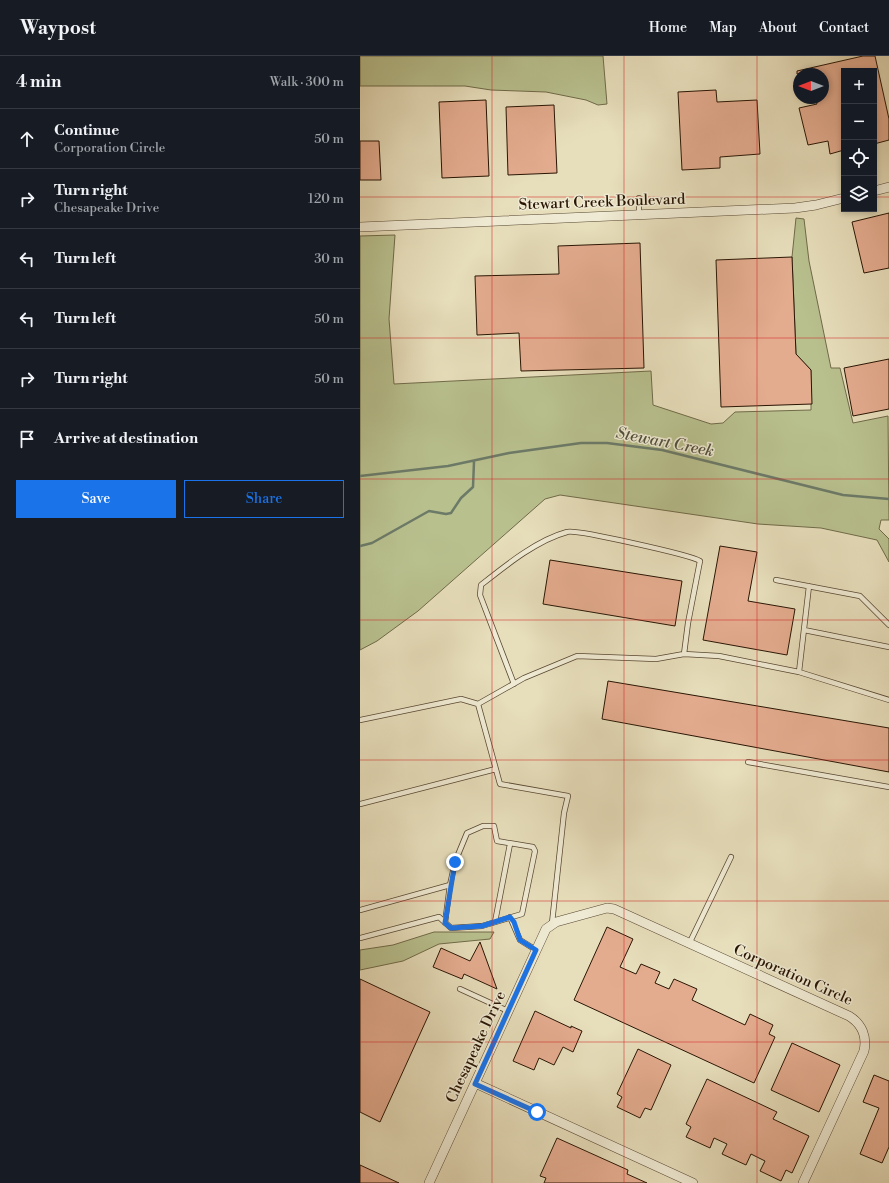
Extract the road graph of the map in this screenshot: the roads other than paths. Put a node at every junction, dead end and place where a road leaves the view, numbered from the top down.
1 (889, 187) edge
2 (877, 190) edge
3 (639, 198) dead end
4 (841, 199) edge
5 (639, 214) junction
6 (360, 227) edge
7 (776, 580) dead end
8 (809, 586) junction
9 (889, 624) edge
10 (804, 630) junction
11 (889, 647) edge
12 (684, 654) junction
13 (799, 672) junction
14 (514, 684) junction
15 (889, 700) edge
16 (478, 704) junction
17 (360, 720) edge
18 (748, 762) dead end
19 (496, 769) junction
20 (889, 787) edge
21 (360, 804) edge
22 (510, 844) junction
23 (730, 857) dead end
24 (450, 885) junction
25 (360, 910) edge
26 (510, 917) junction
27 (495, 922) junction
28 (445, 923) junction
29 (552, 924) junction
30 (360, 938) edge
31 (688, 944) junction
32 (536, 950) junction
33 (460, 989) dead end
34 (508, 1011) junction
35 (475, 1084) junction
36 (429, 1183) edge
37 (693, 1183) edge
38 (803, 1183) edge

1 - 2 street
3 - 5 lane
4 - 5 street, Stewart Creek Boulevard
5 - 6 street, Stewart Creek Boulevard
7 - 8 lane
8 - 9 lane
8 - 10 lane
10 - 11 lane
10 - 13 lane
12 - 13 lane
12 - 14 lane
12 - 14 lane
13 - 15 lane
14 - 16 lane
16 - 17 lane
16 - 19 lane
18 - 20 lane
19 - 21 lane
19 - 29 lane
22 - 24 lane
22 - 26 lane
22 - 27 lane
23 - 31 lane
24 - 25 lane
24 - 28 lane
26 - 27 lane
26 - 32 lane
27 - 28 lane
28 - 30 lane
29 - 31 street, Corporation Circle
29 - 32 street, Chesapeake Drive
31 - 38 street, Corporation Circle
32 - 34 street, Chesapeake Drive
33 - 34 lane
34 - 35 street, Chesapeake Drive
35 - 36 street, Chesapeake Drive
35 - 37 street

